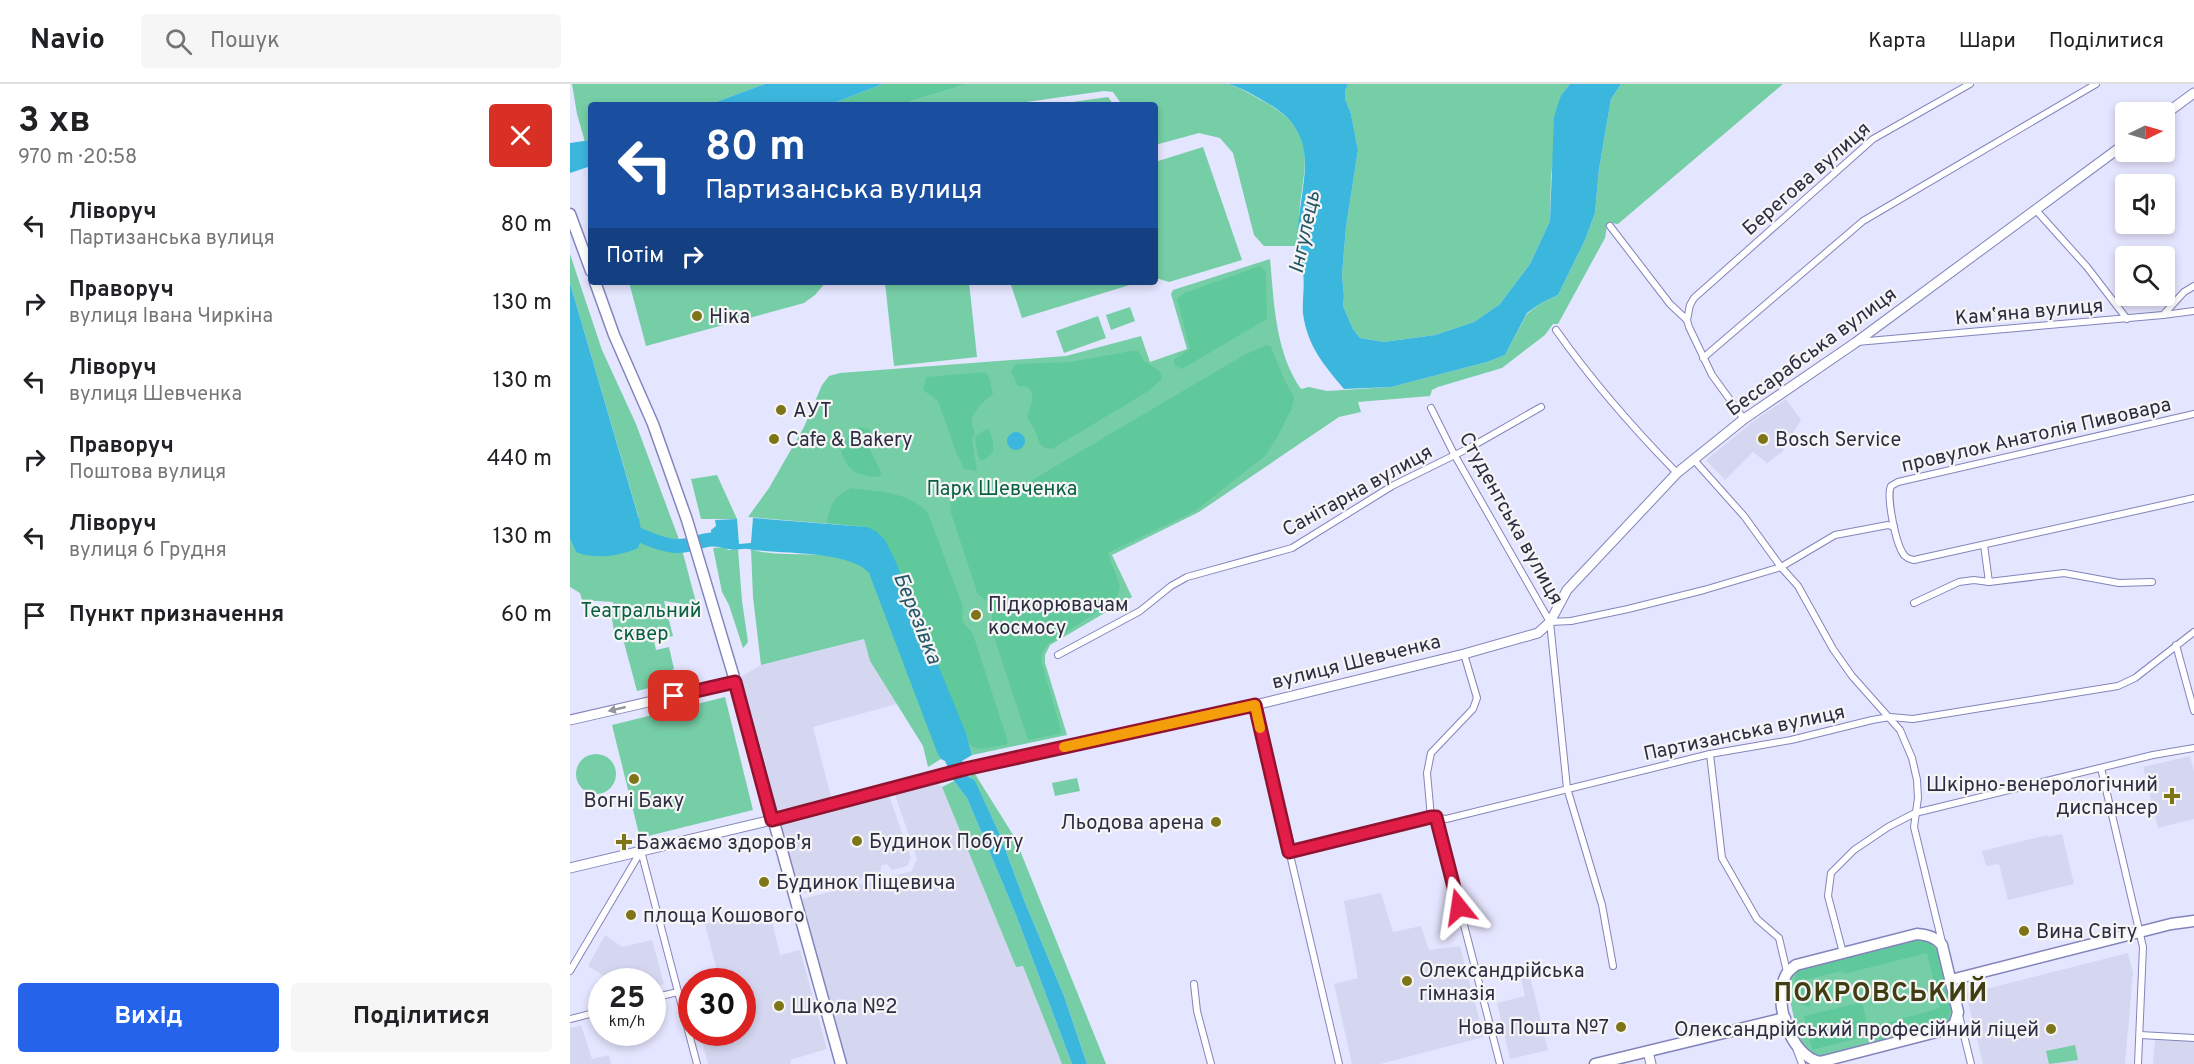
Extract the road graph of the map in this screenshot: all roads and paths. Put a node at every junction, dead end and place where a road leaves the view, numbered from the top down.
1 (1970, 84) edge
2 (2096, 84) edge
3 (2194, 93) edge
4 (2175, 107) edge
5 (2115, 151) edge
6 (2035, 209) junction
7 (570, 214) edge
8 (1610, 226) dead end
9 (588, 263) edge
10 (596, 285) edge
11 (2194, 286) edge
12 (2194, 310) edge
13 (2163, 315) junction
14 (2127, 319) junction
15 (1687, 320) junction
16 (1556, 330) dead end
17 (1855, 343) junction
18 (1703, 358) junction
19 (1541, 407) dead end
20 (1431, 408) dead end
21 (2194, 414) edge
22 (1744, 419) junction
23 (1454, 454) junction
24 (1694, 460) junction
25 (1677, 473) junction
26 (2194, 498) edge
27 (1894, 526) junction
28 (1984, 545) junction
29 (1781, 567) junction
30 (1989, 582) junction
31 (2152, 582) dead end
32 (1914, 603) dead end
33 (1550, 622) junction
34 (2194, 632) edge
35 (2176, 645) junction
36 (1464, 654) junction
37 (1058, 655) dead end
38 (735, 682) junction
39 (1255, 705) junction
40 (2194, 711) edge
41 (1890, 717) junction
42 (570, 720) edge
43 (2194, 748) edge
44 (1710, 754) junction
45 (2101, 768) junction
46 (1567, 788) junction
47 (1915, 813) junction
48 (1433, 817) junction
49 (772, 820) junction
50 (641, 851) junction
51 (1289, 852) junction
52 (570, 868) edge
53 (2194, 921) edge
54 (2140, 933) junction
55 (1942, 945) junction
56 (1843, 953) junction
57 (1613, 966) dead end
58 (570, 971) edge
59 (1787, 973) junction
60 (1951, 980) junction
61 (1194, 984) dead end
62 (678, 992) joint
63 (666, 995) edge
64 (1958, 1012) junction
65 (588, 1014) edge
66 (1785, 1018) junction
67 (570, 1019) edge
68 (2140, 1035) junction
69 (2194, 1038) edge
70 (1795, 1045) junction
71 (692, 1046) edge
72 (1648, 1051) junction
73 (697, 1064) edge
74 (841, 1064) edge
75 (1211, 1064) edge
76 (1339, 1064) edge
77 (1500, 1064) edge
78 (1595, 1064) edge
79 (1651, 1064) edge
80 (1802, 1064) edge
81 (1971, 1064) edge
82 (2138, 1064) edge

1 - 15 street, Берегова вулиця
2 - 18 street
3 - 4 main road
5 - 6 main road, Бессарабська вулиця
6 - 14 street
6 - 17 main road, Бессарабська вулиця
7 - 9 highway
8 - 15 street
10 - 38 highway
11 - 13 street
12 - 13 street, Камʼяна вулиця
13 - 14 street, Камʼяна вулиця
14 - 17 street, Камʼяна вулиця
15 - 18 street
16 - 25 street
17 - 22 main road, Бессарабська вулиця
18 - 22 street
19 - 23 street, Санітарна вулиця
20 - 23 street, Студентська вулиця
21 - 27 street, провулок Анатолія Пивовара
22 - 24 main road, Бессарабська вулиця
23 - 33 street, Студентська вулиця
23 - 37 street, Санітарна вулиця
24 - 25 main road, Бессарабська вулиця
24 - 29 street
25 - 33 main road, Бессарабська вулиця
26 - 28 street
27 - 28 street
27 - 29 street, вулиця Шевченка
28 - 30 street
29 - 33 street, вулиця Шевченка
29 - 41 street
30 - 31 street
30 - 32 street
33 - 36 main road, вулиця Шевченка
33 - 46 street, Студентська вулиця
34 - 35 street, Партизанська вулиця
35 - 40 street
35 - 41 street, Партизанська вулиця
36 - 39 main road, вулиця Шевченка
36 - 48 street
38 -> 42 main road
38 - 49 highway
39 - 49 main road, вулиця Шевченка
39 - 51 street
41 - 44 street, Партизанська вулиця
41 - 47 street
43 - 45 street
44 - 46 street, Партизанська вулиця
44 - 59 street
45 - 47 street
45 - 54 street
46 - 48 street, Партизанська вулиця
46 - 57 street, Студентська вулиця
47 - 55 street
47 - 56 street
48 - 51 street, Партизанська вулиця
48 - 77 street
49 - 50 main road, вулиця Шевченка
49 - 74 highway
50 - 52 main road, вулиця Шевченка
50 - 58 street
50 - 62 street
51 - 76 street
53 - 54 highway
54 - 60 highway
54 - 68 street
55 - 56 highway
55 - 60 highway
56 - 59 highway
59 - 66 highway
60 - 64 highway
61 - 75 street
62 - 63 street
64 - 70 highway
64 - 81 street
65 - 67 street
66 - 70 highway
66 - 72 highway
68 - 69 street
68 - 82 street
70 - 80 street
71 - 73 street
72 - 78 highway
72 - 79 main road

